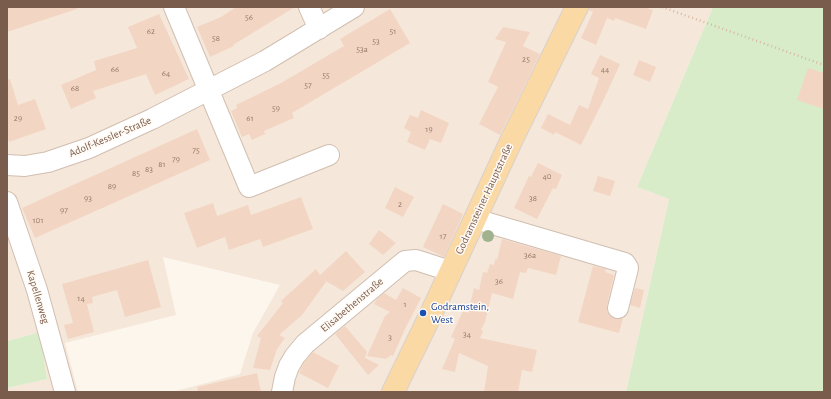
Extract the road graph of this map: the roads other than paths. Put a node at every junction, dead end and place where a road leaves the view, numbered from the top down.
1 (174, 7) edge
2 (309, 7) edge
3 (354, 7) edge
4 (576, 7) edge
5 (319, 29) junction
6 (208, 90) junction
7 (329, 155) dead end
8 (7, 165) edge
9 (7, 202) edge
10 (475, 219) junction
11 (450, 271) junction
12 (618, 308) dead end
13 (65, 392) edge
14 (282, 392) edge
15 (393, 392) edge

1 - 6 street
2 - 5 street
3 - 5 street, Adolf-Kessler-Straße
4 - 10 main road, Godramsteiner Hauptstraße
5 - 6 street, Adolf-Kessler-Straße
6 - 7 street
6 - 8 street, Adolf-Kessler-Straße
9 - 13 street, Kapellenweg
10 - 11 main road, Godramsteiner Hauptstraße
10 - 12 street
11 - 14 street, Elisabethenstraße
11 - 15 main road, Godramsteiner Hauptstraße

